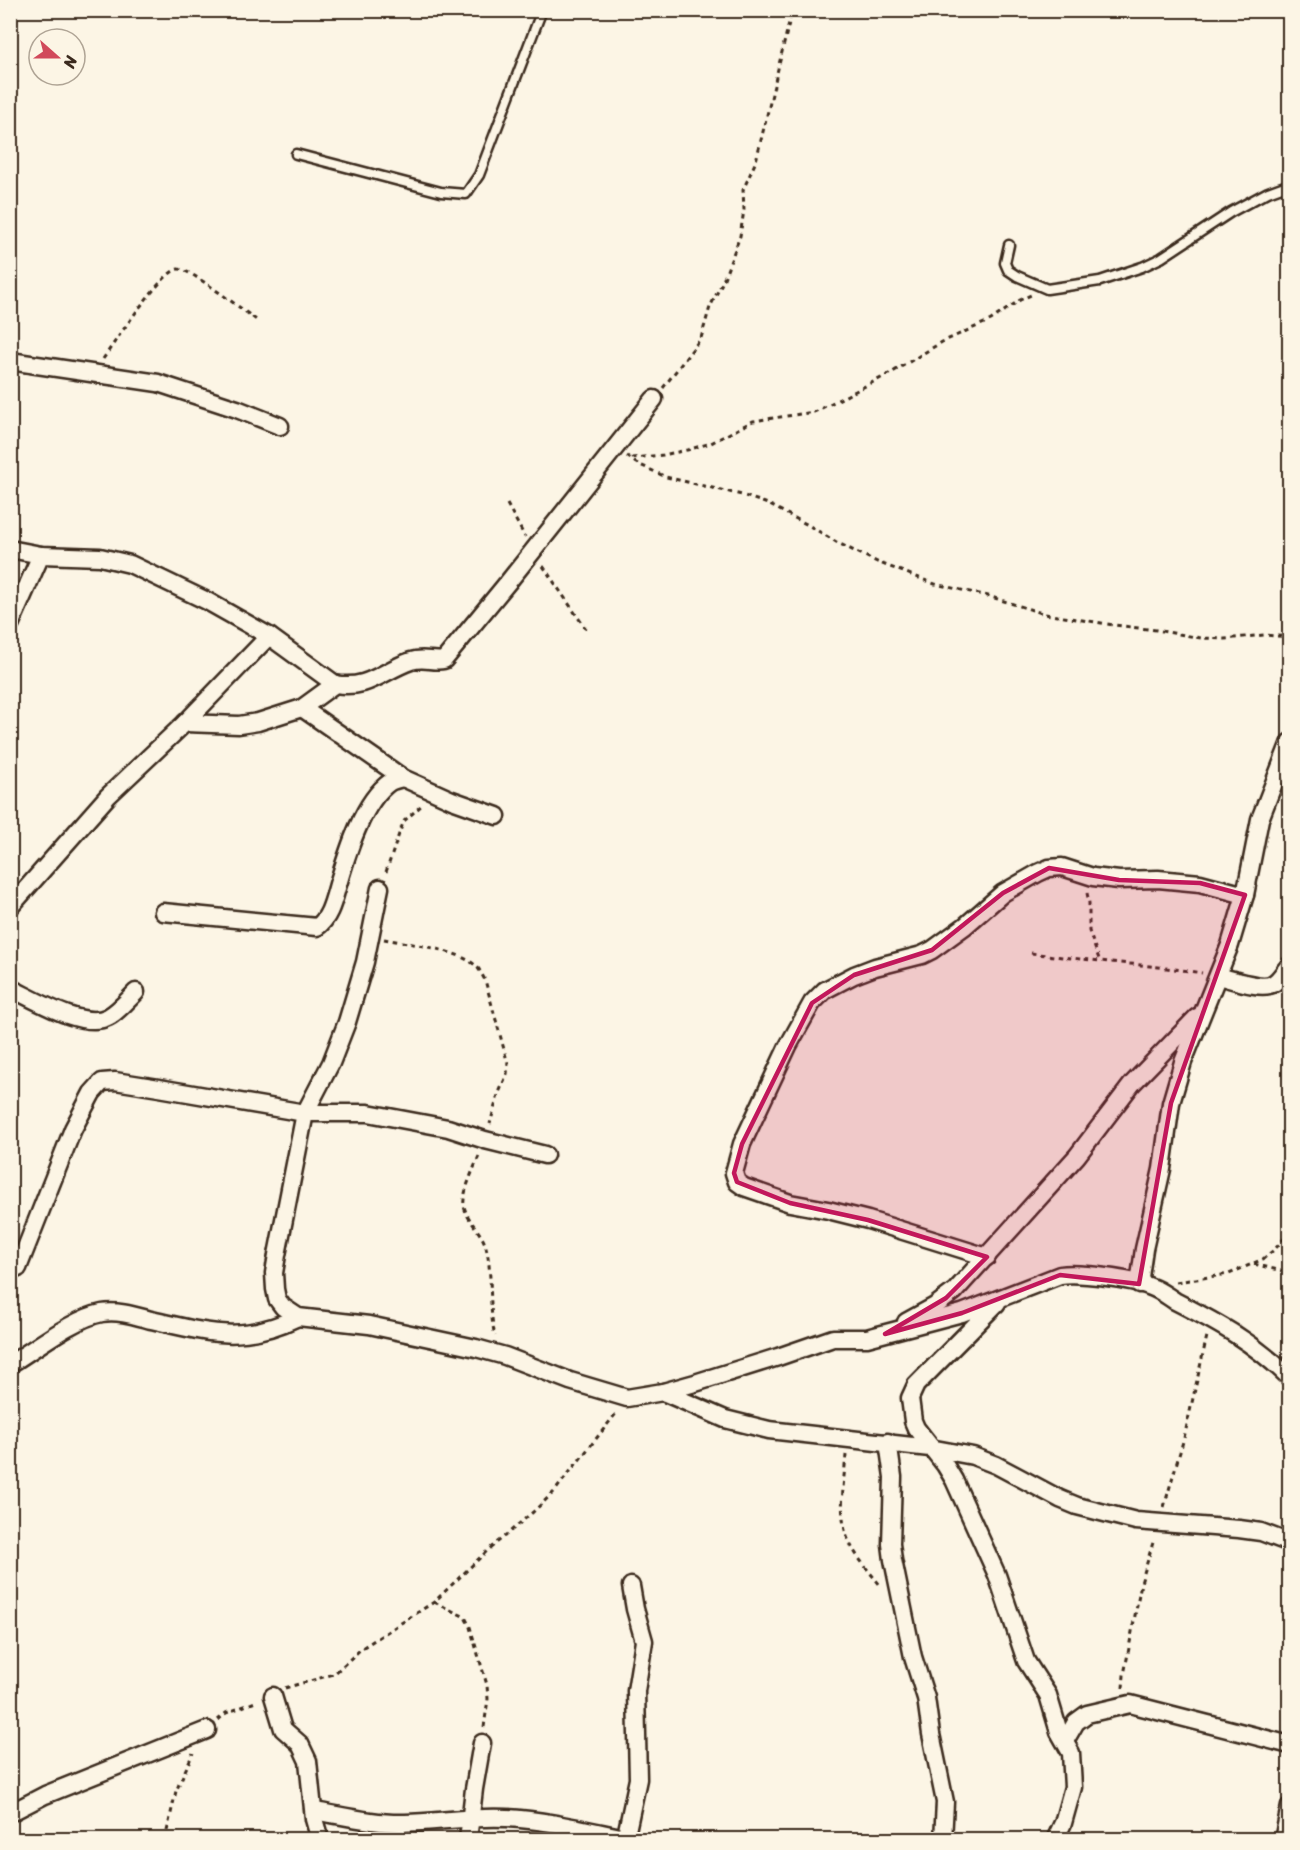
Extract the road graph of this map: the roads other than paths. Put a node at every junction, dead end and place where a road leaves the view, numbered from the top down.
1 (542, 10) edge
2 (296, 154) dead end
3 (1290, 184) edge
4 (1010, 245) dead end
5 (10, 361) edge
6 (654, 399) road end
7 (280, 426) dead end
8 (10, 549) edge
9 (41, 555) junction
10 (10, 625) edge
11 (269, 636) junction
12 (335, 684) junction
13 (302, 708) junction
14 (185, 723) junction
15 (1290, 742) edge
16 (403, 778) junction
17 (497, 816) dead end
18 (380, 888) road end
19 (1245, 895) junction
20 (10, 907) edge
21 (163, 912) dead end
22 (1290, 965) edge
23 (1218, 975) junction
24 (10, 988) edge
25 (136, 992) dead end
26 (1204, 1010) junction
27 (305, 1113) junction
28 (545, 1155) dead end
29 (987, 1257) junction
30 (18, 1268) dead end
31 (1145, 1285) junction
32 (1002, 1299) junction
33 (298, 1317) junction
34 (885, 1334) junction
35 (10, 1364) edge
36 (1290, 1378) edge
37 (663, 1392) junction
38 (888, 1443) junction
39 (930, 1448) junction
40 (1290, 1543) edge
41 (631, 1586) dead end
42 (273, 1696) road end
43 (207, 1730) road end
44 (1065, 1741) junction
45 (482, 1743) road end
46 (1290, 1745) edge
47 (1290, 1806) edge
48 (314, 1811) junction
49 (10, 1813) edge
50 (471, 1818) junction
51 (320, 1839) edge
52 (468, 1839) edge
53 (625, 1839) edge
54 (943, 1839) edge
55 (1055, 1839) edge
56 (1283, 1839) edge

1 - 2 lane
3 - 4 lane
5 - 7 street
6 - 12 street
8 - 9 street
9 - 10 street
9 - 11 street
11 - 12 street
11 - 14 street
12 - 13 street
13 - 14 street
13 - 16 street
14 - 20 street
15 - 19 street
16 - 17 street
16 - 21 street
18 - 27 street
19 - 23 street
19 - 29 street
22 - 23 street
23 - 26 street
24 - 25 street
26 - 29 street
26 - 31 street
27 - 28 street
27 - 30 street
27 - 33 street
29 - 34 street
31 - 32 street
31 - 36 street
32 - 34 street
32 - 39 street
33 - 35 street
33 - 37 street
34 - 37 street
37 - 38 street
38 - 39 street
38 - 54 street
39 - 40 street
39 - 44 street
41 - 53 street
42 - 48 street
43 - 49 street
44 - 46 street
44 - 55 street
45 - 50 street
47 - 56 street
48 - 50 street
48 - 51 street
50 - 52 street
50 - 53 street

